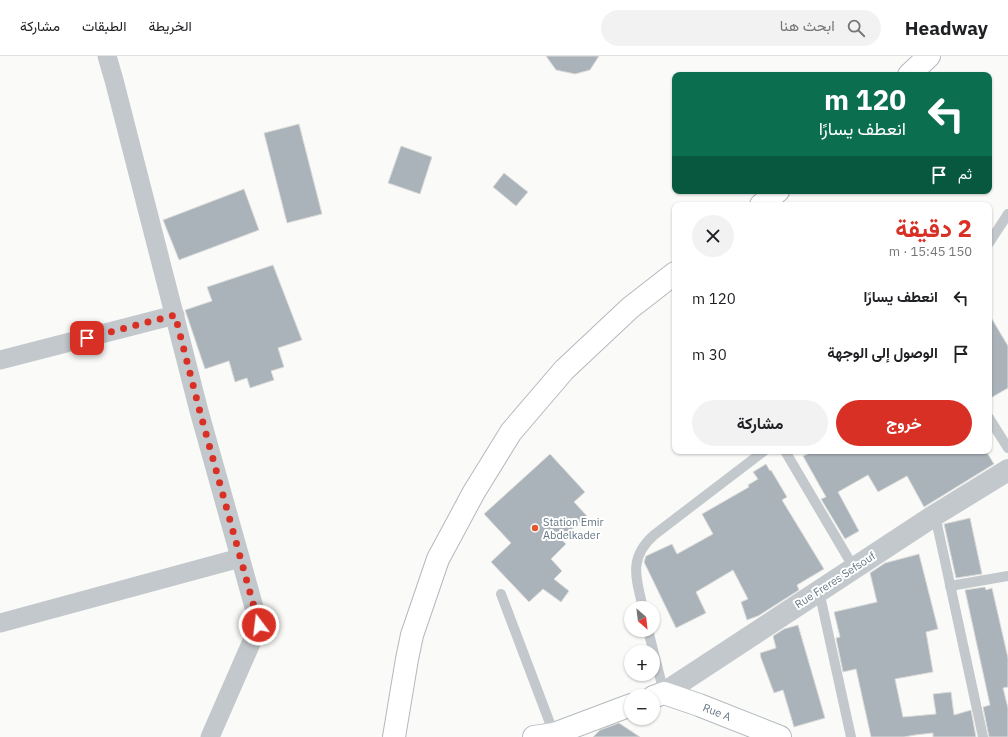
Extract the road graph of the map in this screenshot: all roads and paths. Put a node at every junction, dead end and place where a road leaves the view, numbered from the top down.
1 (107, 56) edge
2 (929, 56) edge
3 (912, 72) edge
4 (774, 194) edge
5 (765, 202) edge
6 (1008, 214) edge
7 (992, 238) edge
8 (672, 275) edge
9 (175, 315) junction
10 (0, 360) edge
11 (992, 423) edge
12 (1008, 448) edge
13 (760, 454) edge
14 (787, 454) edge
15 (1008, 470) edge
16 (934, 515) junction
17 (240, 558) junction
18 (854, 568) junction
19 (1008, 576) edge
20 (950, 586) junction
21 (819, 591) junction
22 (501, 594) dead end
23 (641, 601) edge
24 (0, 623) edge
25 (649, 637) edge
26 (657, 689) edge
27 (660, 694) edge
28 (660, 695) edge
29 (624, 708) edge
30 (550, 736) edge
31 (210, 737) edge
32 (394, 737) edge
33 (780, 737) edge
34 (851, 737) edge
35 (983, 737) edge

1 - 9 street
2 - 3 main road
4 - 5 main road
6 - 7 lane
8 - 32 main road
9 - 10 street
9 - 17 street
11 - 12 lane
13 - 23 lane
14 - 18 lane
15 - 16 street, Rue Freres Sefsouf
16 - 18 street, Rue Freres Sefsouf
16 - 20 lane
17 - 24 street
17 - 31 street
18 - 21 street, Rue Freres Sefsouf
19 - 20 lane
20 - 35 lane
21 - 27 street, Rue Freres Sefsouf
21 - 34 lane
22 - 30 lane
25 - 26 lane
28 - 33 main road, Rue A
29 - 30 main road

